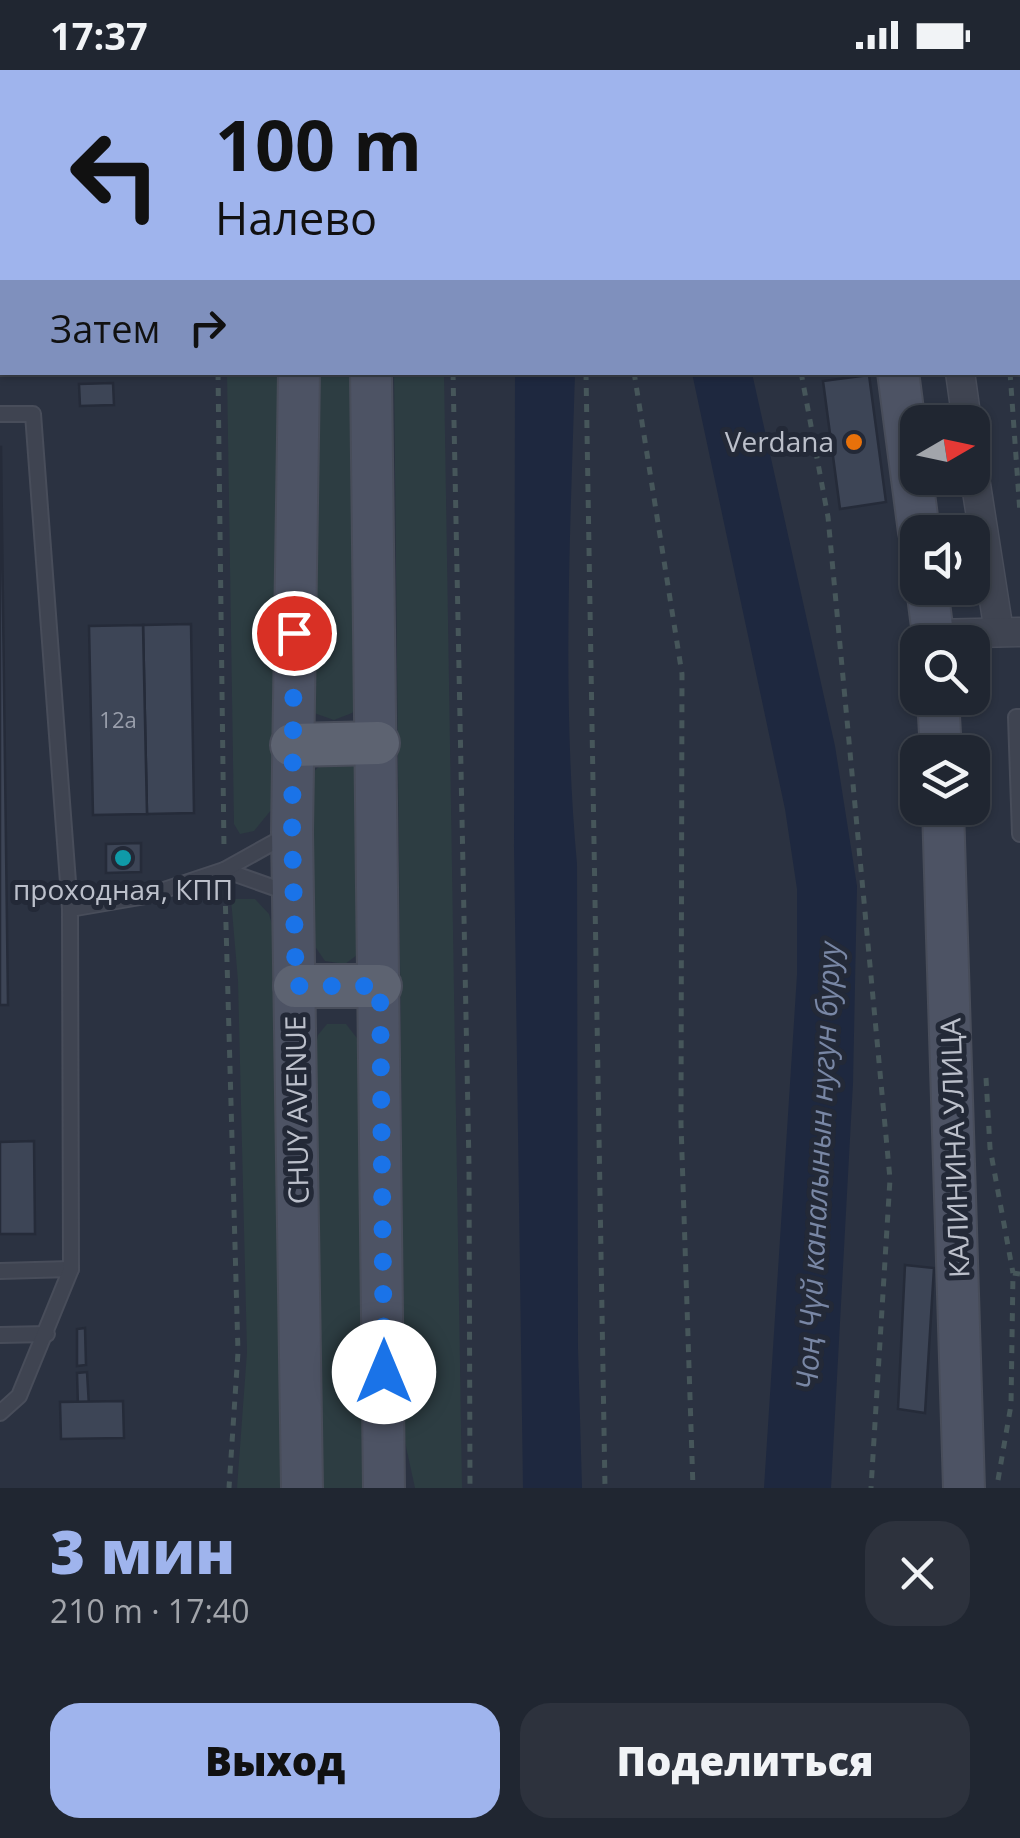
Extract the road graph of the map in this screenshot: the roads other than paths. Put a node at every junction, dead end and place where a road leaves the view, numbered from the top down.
1 (299, 375) edge
2 (371, 375) edge
3 (898, 375) edge
4 (960, 375) edge
5 (965, 405) edge
6 (0, 414) edge
7 (980, 495) edge
8 (917, 515) edge
9 (1010, 632) edge
10 (1020, 717) edge
11 (378, 743) junction
12 (292, 745) junction
13 (944, 825) edge
14 (292, 832) junction
15 (1020, 834) edge
16 (224, 870) junction
17 (294, 895) junction
18 (70, 908) junction
19 (296, 986) junction
20 (380, 986) junction
21 (71, 1269) junction
22 (0, 1271) edge
23 (47, 1334) junction
24 (0, 1335) edge
25 (0, 1414) edge
26 (302, 1488) edge
27 (384, 1488) edge
28 (964, 1488) edge

1 - 12 main road, CHUY AVENUE
2 - 11 main road
3 - 8 main road
4 - 5 street
6 - 18 lane
7 - 9 street
10 - 15 lane
11 - 12 main road
11 - 20 main road
12 - 14 main road, CHUY AVENUE
13 - 28 main road, КАЛИНИНА УЛИЦА
14 - 16 lane
14 - 17 main road, CHUY AVENUE
16 - 17 lane
16 - 18 lane
17 - 19 main road, CHUY AVENUE
18 - 21 lane
19 - 20 main road
19 - 26 main road, CHUY AVENUE
20 - 27 main road
21 - 22 lane
21 - 23 lane
23 - 24 lane
23 - 25 lane

